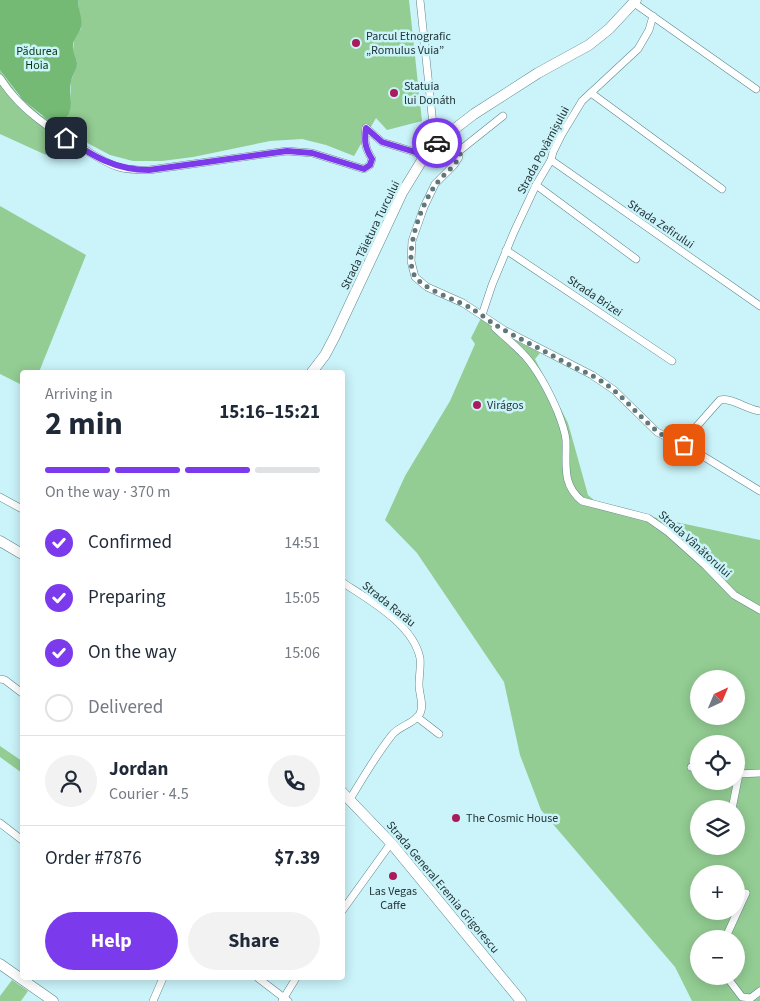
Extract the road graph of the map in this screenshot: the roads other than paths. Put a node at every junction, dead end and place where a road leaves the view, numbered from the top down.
1 (420, 0) edge
2 (635, 1) edge
3 (653, 16) junction
4 (0, 78) edge
5 (756, 89) dead end
6 (591, 93) junction
7 (503, 116) dead end
8 (445, 135) junction
9 (436, 144) junction
10 (459, 151) junction
11 (424, 157) junction
12 (551, 160) junction
13 (536, 185) junction
14 (722, 189) dead end
15 (506, 250) junction
16 (636, 259) dead end
17 (760, 306) edge
18 (482, 315) junction
19 (488, 320) junction
20 (672, 361) dead end
21 (314, 370) edge
22 (760, 411) edge
23 (684, 445) junction
24 (760, 491) edge
25 (0, 497) edge
26 (20, 508) edge
27 (0, 541) edge
28 (20, 553) edge
29 (345, 584) edge
30 (760, 610) edge
31 (0, 679) edge
32 (20, 691) edge
33 (418, 717) junction
34 (439, 734) dead end
35 (760, 773) edge
36 (745, 774) edge
37 (346, 796) edge
38 (0, 823) edge
39 (20, 838) edge
40 (391, 843) junction
41 (746, 892) dead end
42 (345, 907) edge
43 (729, 930) edge
44 (0, 964) edge
45 (20, 978) edge
46 (23, 980) edge
47 (162, 980) edge
48 (260, 980) edge
49 (295, 980) edge
50 (733, 985) edge
51 (760, 991) edge
52 (285, 1000) edge
53 (54, 1001) edge
54 (154, 1001) edge
55 (521, 1001) edge

1 - 9 street
2 - 3 street
2 - 8 main road, Strada Tăietura Turcului
3 - 5 street
3 - 6 street, Strada Povârnișului
4 - 11 street
6 - 12 street, Strada Povârnișului
6 - 14 street
7 - 10 street
8 - 9 main road, Strada Tăietura Turcului
8 - 10 street
9 - 11 main road, Strada Tăietura Turcului
10 - 18 street
11 - 21 main road, Strada Tăietura Turcului
12 - 13 street, Strada Povârnișului
12 - 17 street, Strada Zefirului
13 - 15 street, Strada Povârnișului
13 - 16 street
15 - 18 street, Strada Povârnișului
15 - 20 street, Strada Brizei
18 - 19 street
19 - 23 street
19 - 30 street, Strada Vânătorului
22 - 23 street
23 - 24 street
25 - 26 street
27 - 28 main road
29 - 33 street, Strada Rarău
31 - 32 street
33 - 34 street
33 - 37 street
35 - 36 street
37 - 40 main road, Strada General Eremia Grigorescu
38 - 39 street
40 - 42 street
40 - 55 main road, Strada General Eremia Grigorescu
41 - 43 street
44 - 45 main road
46 - 53 main road
47 - 54 street
48 - 52 street
49 - 52 street
50 - 51 street

